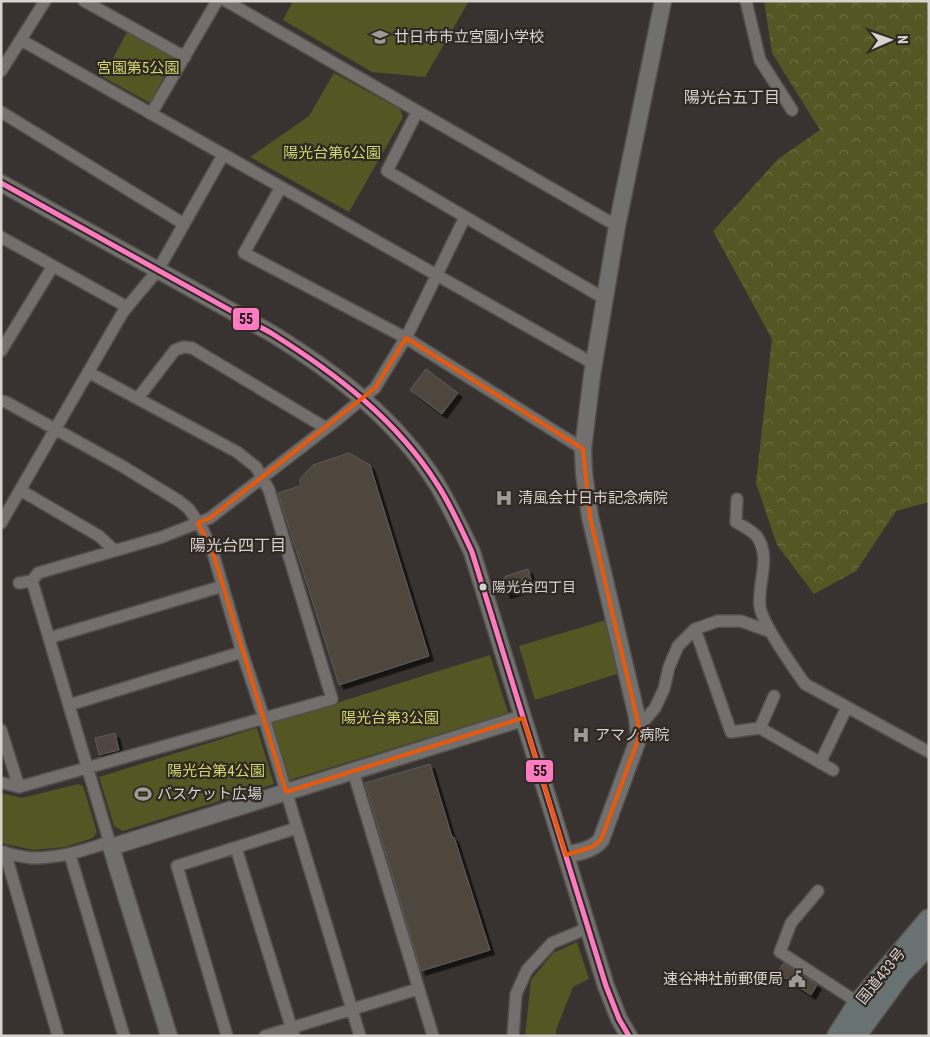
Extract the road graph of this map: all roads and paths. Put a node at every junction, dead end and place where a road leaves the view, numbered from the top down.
1 (45, 1) edge
2 (84, 1) edge
3 (217, 1) edge
4 (226, 1) edge
5 (663, 1) edge
6 (746, 1) edge
7 (20, 40) junction
8 (185, 57) junction
9 (1, 71) edge
10 (792, 110) dead end
11 (1, 112) edge
12 (417, 112) junction
13 (151, 114) junction
14 (223, 154) junction
15 (1, 183) edge
16 (281, 187) junction
17 (465, 217) junction
18 (184, 224) junction
19 (616, 226) junction
20 (1, 237) edge
21 (53, 266) junction
22 (158, 270) junction
23 (437, 275) junction
24 (605, 298) junction
25 (127, 307) junction
26 (406, 338) junction
27 (1, 351) edge
28 (594, 364) junction
29 (88, 372) junction
30 (138, 398) junction
31 (363, 398) junction
32 (1, 401) edge
33 (326, 428) junction
34 (55, 429) junction
35 (583, 449) junction
36 (262, 478) junction
37 (20, 490) junction
38 (737, 499) dead end
39 (1, 523) edge
40 (198, 523) junction
41 (114, 550) junction
42 (32, 581) junction
43 (18, 583) dead end
44 (223, 586) junction
45 (695, 628) junction
46 (771, 632) junction
47 (49, 638) junction
48 (242, 652) junction
49 (774, 696) dead end
50 (69, 705) junction
51 (847, 707) junction
52 (264, 718) junction
53 (523, 718) junction
54 (639, 727) junction
55 (760, 728) junction
56 (1, 730) edge
57 (929, 752) edge
58 (820, 762) junction
59 (87, 768) junction
60 (833, 770) dead end
61 (353, 771) junction
62 (3, 783) dead end
63 (19, 787) junction
64 (286, 792) junction
65 (297, 828) junction
66 (110, 845) junction
67 (236, 848) junction
68 (3, 852) edge
69 (70, 855) junction
70 (566, 855) junction
71 (818, 892) dead end
72 (929, 920) edge
73 (588, 928) junction
74 (929, 944) edge
75 (418, 988) junction
76 (851, 998) dead end
77 (352, 1009) junction
78 (293, 1032) edge
79 (58, 1036) edge
80 (124, 1036) edge
81 (169, 1036) edge
82 (227, 1036) edge
83 (265, 1036) edge
84 (360, 1036) edge
85 (433, 1036) edge
86 (513, 1036) edge
87 (629, 1036) edge
88 (838, 1036) edge
89 (855, 1036) edge

1 - 7 street
2 - 8 street
3 - 8 street
4 - 12 street
5 - 19 street
6 - 10 street
7 - 9 street
7 - 13 street
8 - 13 street
11 - 18 street
12 - 17 street
12 - 19 street
13 - 14 street
14 - 16 street
14 - 18 street
15 - 22 street
16 - 23 street
16 - 26 street
17 - 23 street
17 - 24 street
18 - 22 street
19 - 24 street
20 - 21 street
21 - 25 street
21 - 27 street
22 - 25 street
22 - 31 street
23 - 26 street
23 - 28 street
24 - 28 street
25 - 29 street
26 - 31 street
26 - 35 street
28 - 35 street
29 - 30 street
29 - 34 street
30 - 33 street
30 - 36 street
31 - 33 street
31 - 53 street
32 - 34 street
33 - 36 street
34 - 37 street
34 - 40 street
35 - 54 street
36 - 40 street
36 - 52 street
37 - 39 street
37 - 41 street
38 - 46 street
40 - 41 street
40 - 44 street
41 - 42 street
42 - 43 street
42 - 47 street
44 - 47 street
44 - 48 street
45 - 46 street
45 - 54 street
45 - 55 street
46 - 51 street
47 - 50 street
48 - 50 street
48 - 52 street
49 - 55 street
50 - 59 street
51 - 57 street
51 - 58 street
52 - 59 street
52 - 64 street
53 - 61 street
53 - 70 street
54 - 70 street
55 - 58 street
56 - 63 street
58 - 60 street
59 - 63 street
59 - 66 street
61 - 64 street
61 - 75 street
62 - 63 street
64 - 65 street
64 - 66 street
65 - 67 street
65 - 77 street
66 - 69 street
66 - 81 street
67 - 78 street
67 - 82 street
68 - 69 street
68 - 79 street
69 - 80 street
70 - 73 street
71 - 76 street
72 - 88 highway, 国道433号
73 - 86 street
73 - 87 street
74 - 89 highway, 国道433号
75 - 77 street
75 - 85 street
77 - 78 street
77 - 84 street
78 - 83 street

